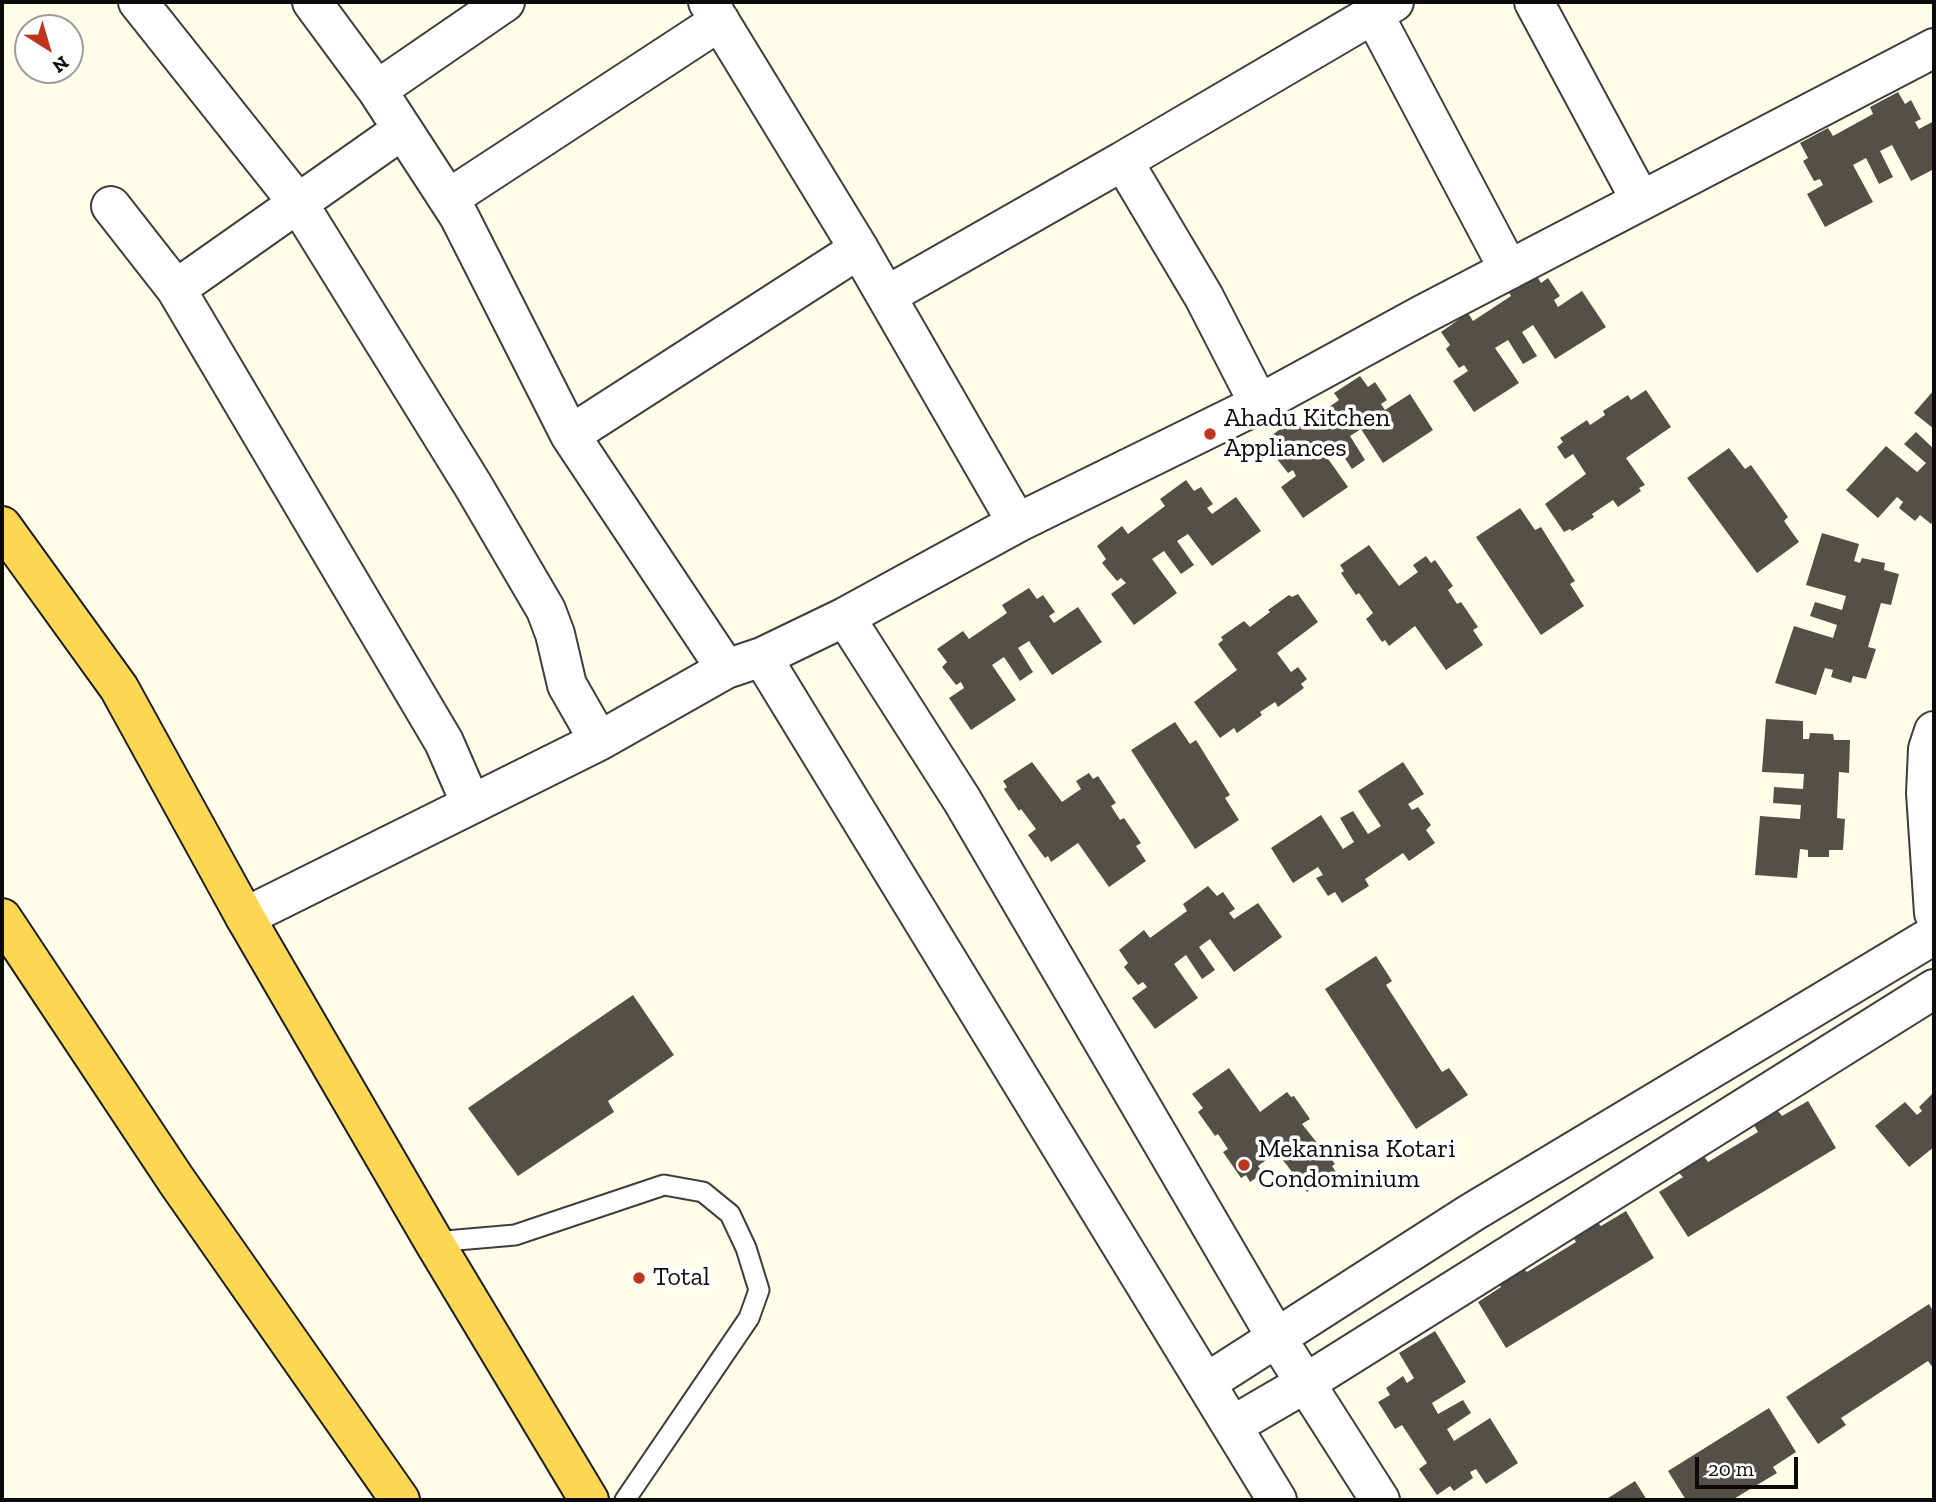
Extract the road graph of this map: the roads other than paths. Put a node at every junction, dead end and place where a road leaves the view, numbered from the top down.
1 (138, 2) edge
2 (312, 2) edge
3 (505, 2) edge
4 (1534, 2) edge
5 (1383, 8) edge
6 (714, 11) edge
7 (1934, 48) edge
8 (377, 90) junction
9 (402, 130) junction
10 (1123, 161) junction
11 (448, 199) junction
12 (1641, 201) junction
13 (298, 203) junction
14 (111, 206) dead end
15 (859, 249) junction
16 (1509, 270) junction
17 (176, 289) junction
18 (886, 296) junction
19 (1259, 404) junction
20 (570, 435) junction
21 (1017, 523) junction
22 (2, 526) edge
23 (845, 617) junction
24 (762, 657) junction
25 (726, 669) junction
26 (1934, 731) edge
27 (599, 741) junction
28 (471, 804) junction
29 (1934, 912) edge
30 (245, 917) junction
31 (2, 918) edge
32 (1934, 935) edge
33 (1934, 989) edge
34 (176, 1180) junction
35 (434, 1242) junction
36 (1276, 1337) junction
37 (1206, 1383) junction
38 (1304, 1384) junction
39 (1232, 1426) junction
40 (376, 1500) edge
41 (400, 1500) edge
42 (589, 1500) edge
43 (625, 1500) edge
44 (1277, 1500) edge
45 (1380, 1500) edge

1 - 13 street
2 - 8 street
3 - 8 street
4 - 12 street
5 - 10 street
5 - 16 street
6 - 11 street
6 - 15 street
7 - 12 street
8 - 9 street
9 - 11 street
9 - 13 street
10 - 18 street
10 - 19 street
11 - 20 street
12 - 16 street
13 - 17 street
13 - 27 street
14 - 17 street
15 - 18 street
15 - 20 street
16 - 19 street
17 - 28 street
18 - 21 street
19 - 21 street
20 - 25 street
21 - 23 street
22 - 30 highway
23 - 24 street
23 - 36 street
24 - 25 street
24 - 37 street
25 - 27 street
26 - 29 street
27 - 28 street
28 - 30 street
30 - 35 highway
31 - 34 highway
32 - 36 street
33 - 38 street
34 - 40 highway
34 - 41 highway
35 - 42 highway
35 - 43 lane
36 - 37 street
36 - 38 street
37 - 39 street
38 - 39 street
38 - 45 street
39 - 44 street

